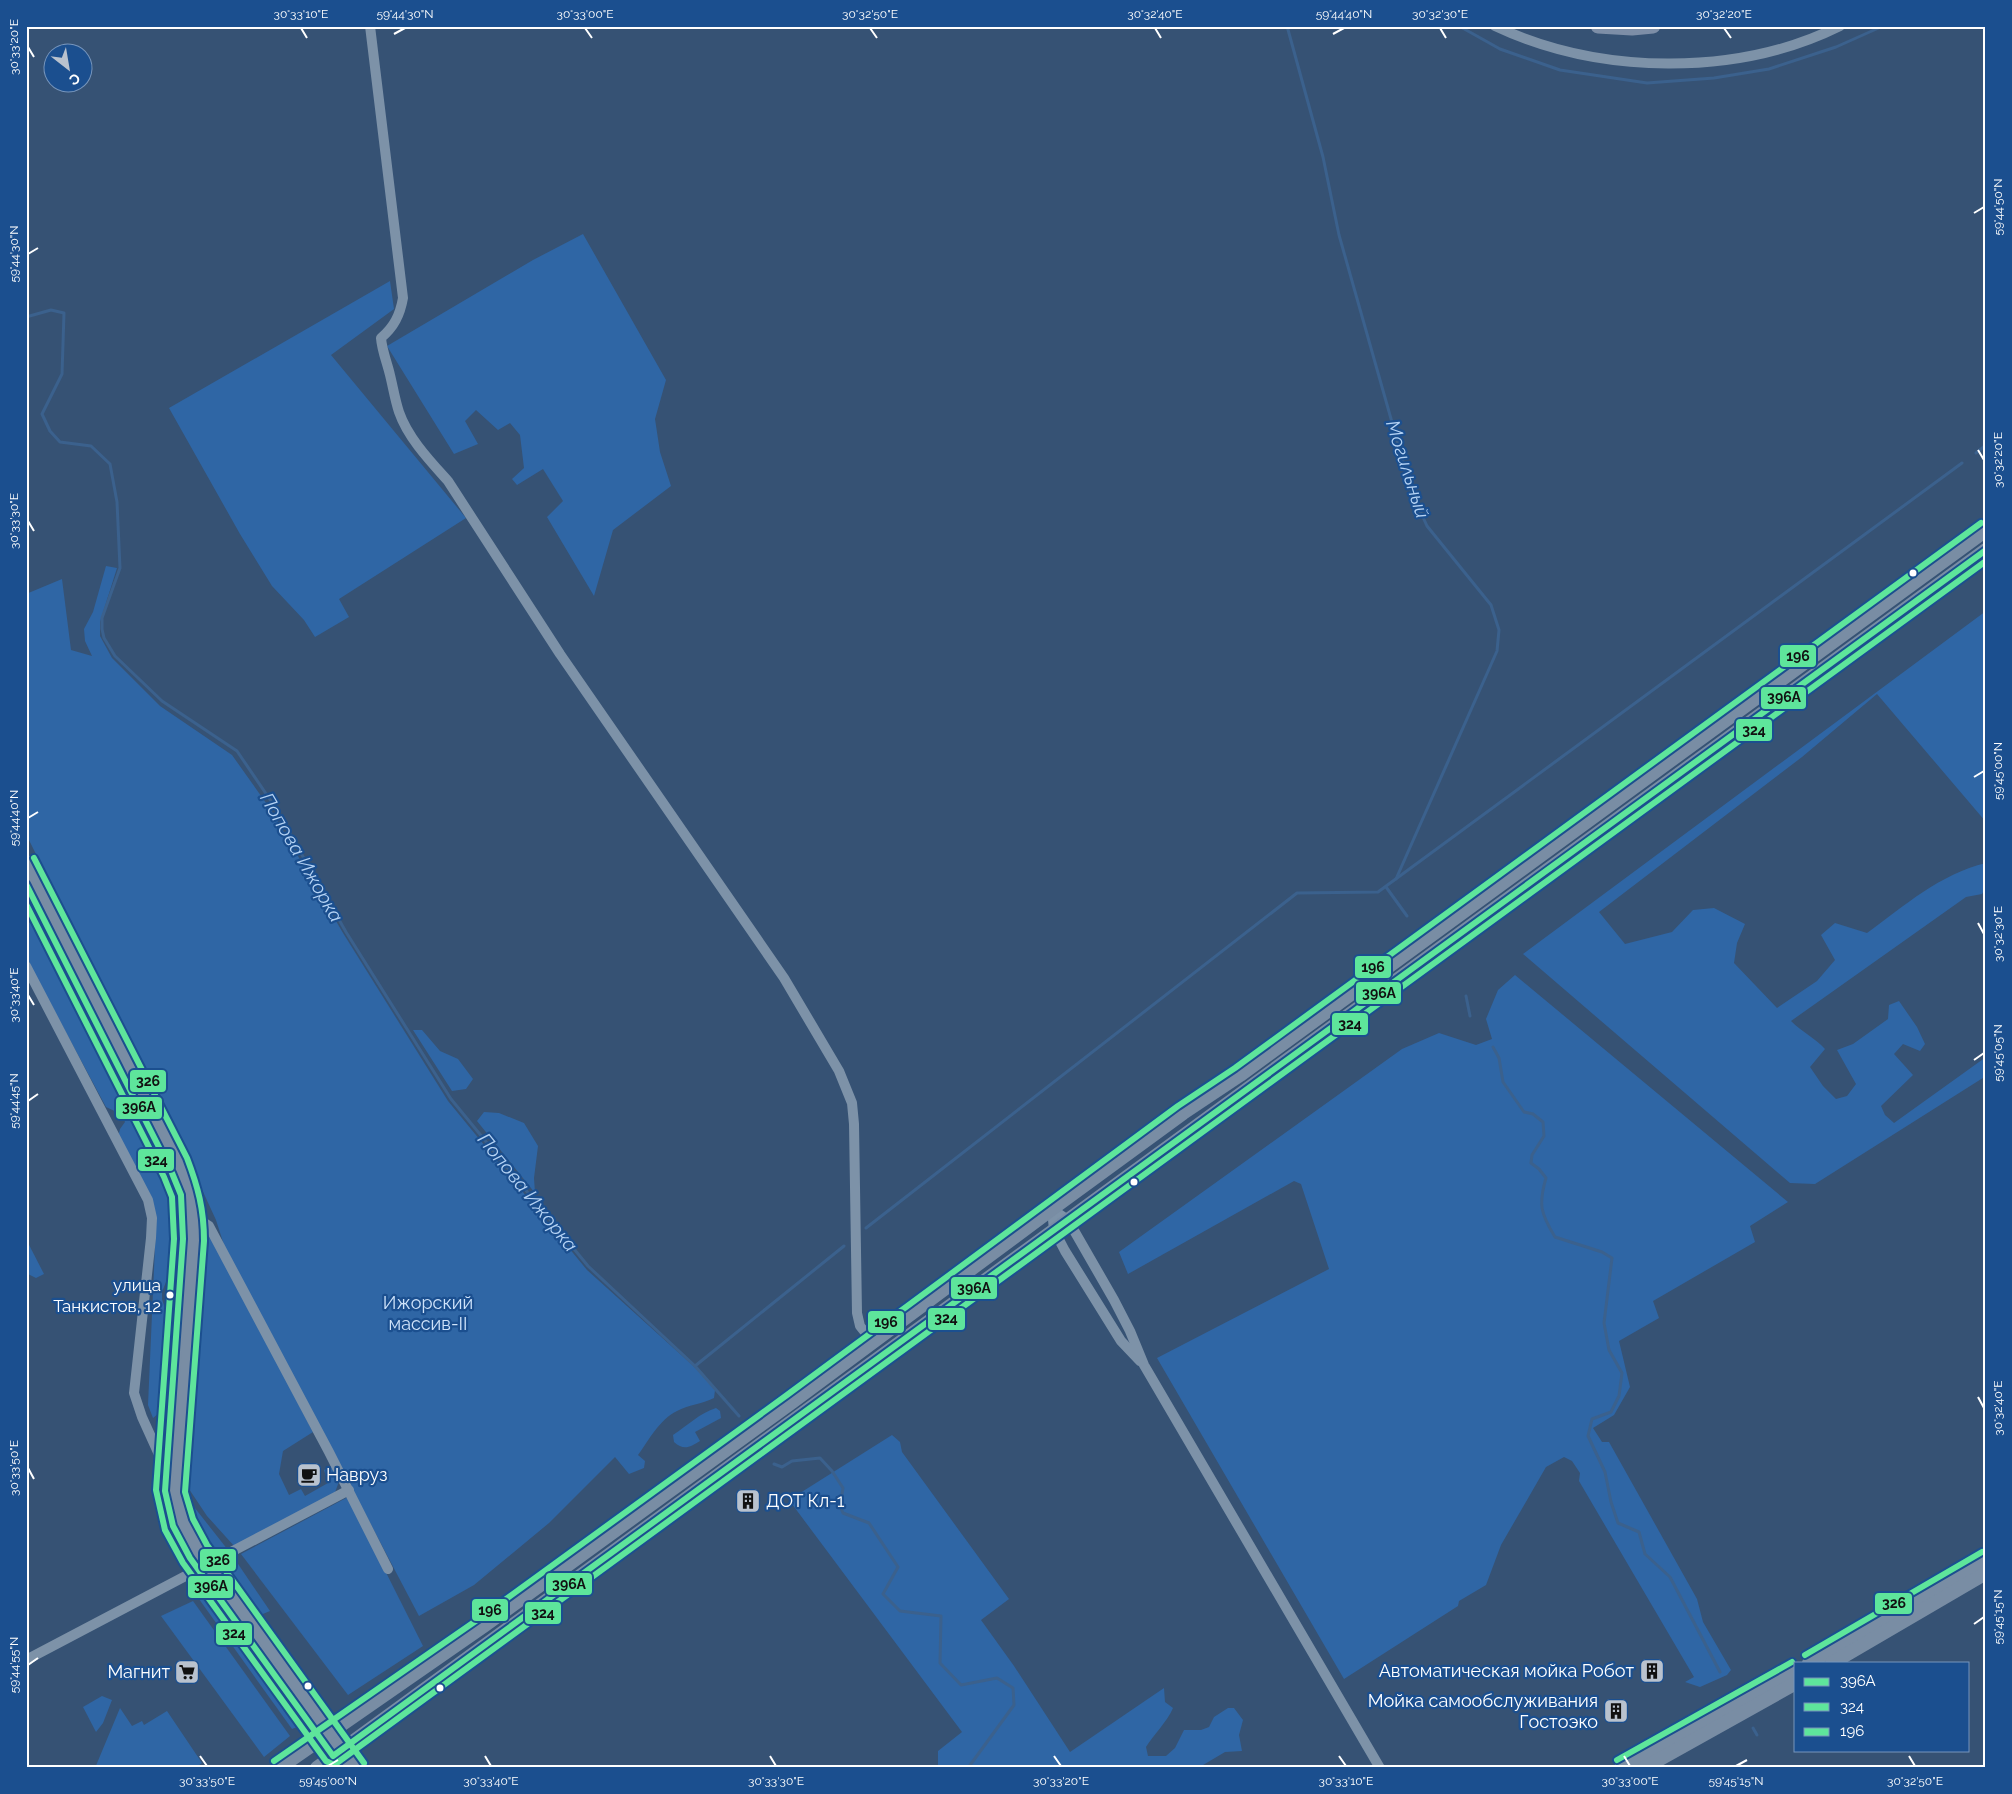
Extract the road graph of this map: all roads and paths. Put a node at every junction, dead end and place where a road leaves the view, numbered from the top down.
1 (370, 26) edge
2 (1495, 26) edge
3 (1598, 26) edge
4 (1653, 26) edge
5 (1840, 26) edge
6 (1986, 530) edge
7 (1986, 550) edge
8 (26, 862) edge
9 (34, 878) edge
10 (26, 966) edge
11 (1052, 1208) junction
12 (195, 1217) junction
13 (1068, 1220) junction
14 (1054, 1230) junction
15 (872, 1341) junction
16 (1144, 1365) junction
17 (166, 1472) junction
18 (349, 1490) junction
19 (1986, 1560) edge
20 (204, 1567) junction
21 (388, 1569) dead end
22 (1986, 1573) edge
23 (26, 1660) edge
24 (1811, 1662) edge
25 (1834, 1662) edge
26 (1794, 1672) edge
27 (1794, 1684) edge
28 (1769, 1691) junction
29 (326, 1735) junction
30 (338, 1752) junction
31 (1658, 1759) edge
32 (279, 1768) edge
33 (317, 1768) edge
34 (342, 1768) edge
35 (357, 1768) edge
36 (1380, 1768) edge
37 (1621, 1768) edge
38 (1644, 1768) edge

1 - 15 street
2 - 5 street
3 - 4 main road
6 - 11 main road
7 - 13 main road
8 - 9 main road
9 - 12 main road
9 - 17 main road
10 - 17 street
11 - 13 street
11 - 14 street
11 - 15 main road
12 - 18 street
12 - 20 main road
13 - 14 main road
13 - 16 street
14 - 16 street
14 - 30 main road
15 - 29 main road
16 - 36 street
17 - 20 main road
18 - 20 street
18 - 21 street
19 - 24 main road
20 - 23 street
20 - 29 main road
22 - 25 main road
26 - 28 main road
27 - 28 main road
28 - 31 main road
29 - 30 main road
29 - 32 main road
30 - 33 main road
30 - 34 main road
30 - 35 main road
31 - 37 main road
31 - 38 main road

